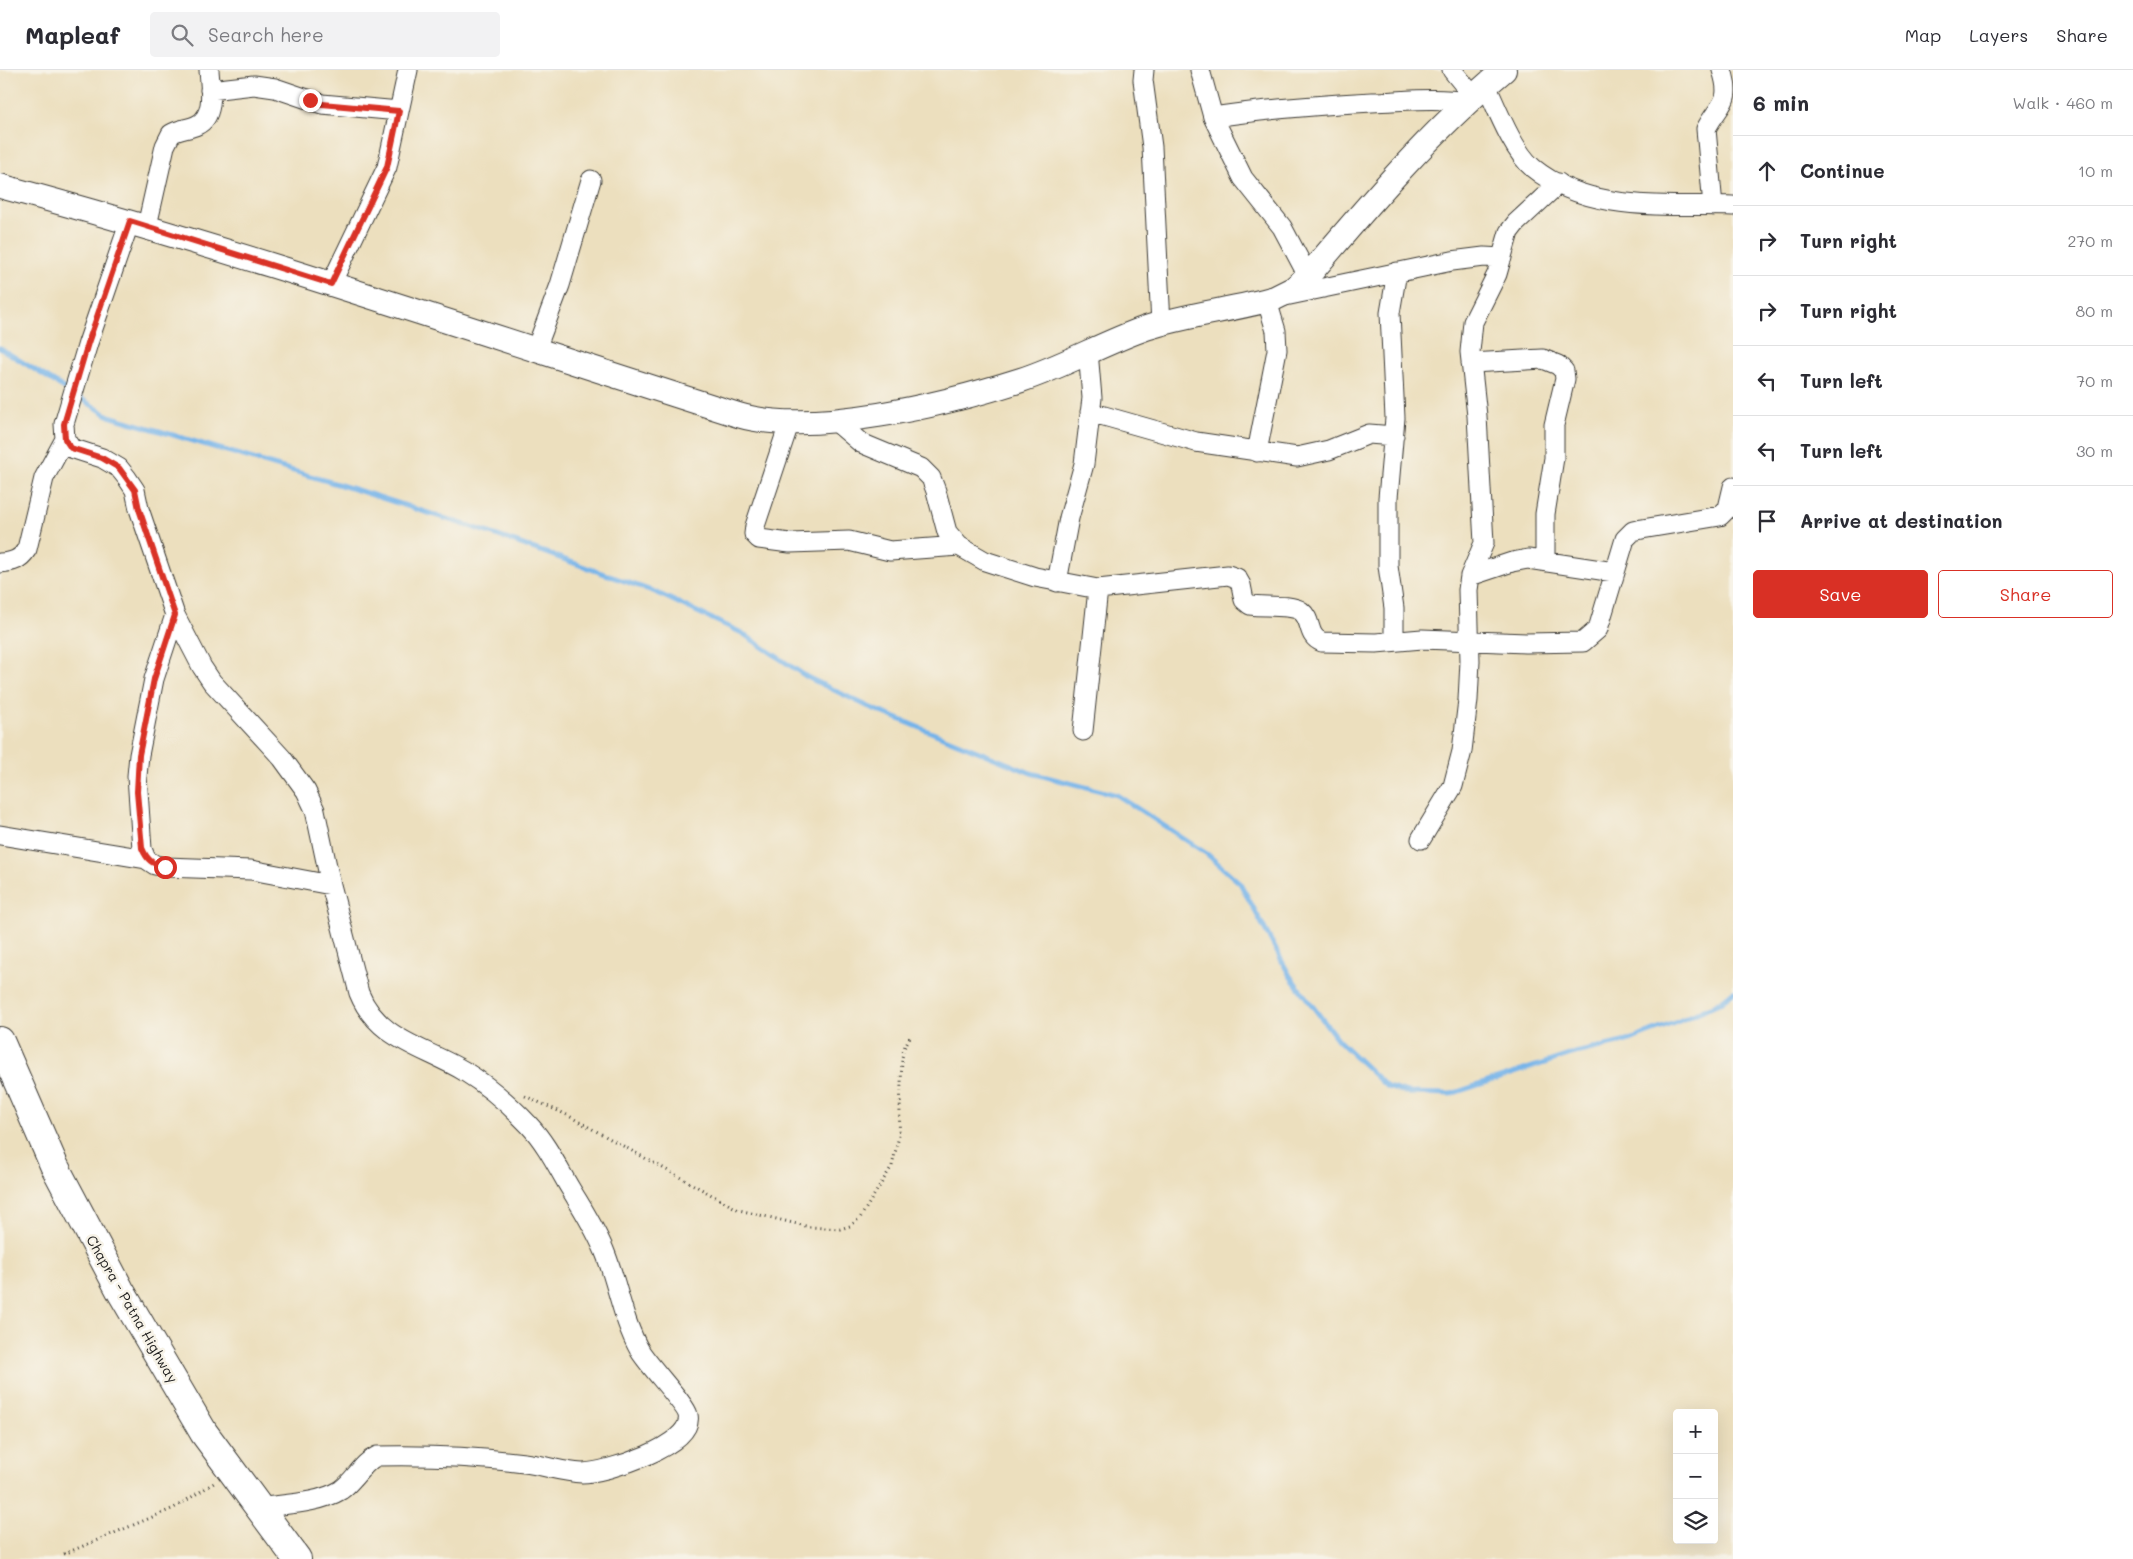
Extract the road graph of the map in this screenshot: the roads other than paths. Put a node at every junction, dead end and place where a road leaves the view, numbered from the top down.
1 (209, 70) edge
2 (408, 70) edge
3 (1144, 70) edge
4 (1200, 70) edge
5 (1452, 70) edge
6 (1722, 70) edge
7 (1483, 88) edge
8 (210, 90) junction
9 (399, 111) junction
10 (1213, 117) junction
11 (591, 180) dead end
12 (1559, 183) junction
13 (0, 186) edge
14 (1713, 206) junction
15 (1733, 206) edge
16 (138, 224) junction
17 (1502, 258) junction
18 (1396, 272) junction
19 (1308, 276) junction
20 (331, 284) junction
21 (1271, 300) junction
22 (1160, 324) junction
23 (536, 349) junction
24 (1088, 351) junction
25 (1471, 363) junction
26 (1090, 412) junction
27 (834, 420) junction
28 (790, 421) junction
29 (65, 431) junction
30 (1394, 436) junction
31 (1257, 452) junction
32 (1733, 487) edge
33 (959, 546) junction
34 (1545, 561) junction
35 (0, 563) edge
36 (1614, 572) junction
37 (1470, 576) junction
38 (1057, 582) junction
39 (1098, 589) junction
40 (175, 615) junction
41 (1394, 641) junction
42 (1470, 642) junction
43 (1083, 731) dead end
44 (0, 835) edge
45 (1422, 839) dead end
46 (146, 859) junction
47 (331, 885) junction
48 (0, 1041) edge
49 (258, 1508) junction
50 (297, 1559) edge

1 - 8 street
2 - 9 street
3 - 22 street
4 - 10 street
5 - 7 street
6 - 14 street
7 - 10 street
7 - 12 street
7 - 19 street
8 - 9 street
8 - 16 street
9 - 20 street
10 - 19 street
11 - 23 street
12 - 14 street
12 - 17 street
13 - 16 street
14 - 15 street
16 - 20 street
16 - 29 street
17 - 18 street
17 - 25 street
18 - 21 street
18 - 30 street
19 - 21 street
20 - 23 street
21 - 22 street
21 - 31 street
22 - 24 street
23 - 28 street
24 - 26 street
24 - 27 street
25 - 34 street
25 - 37 street
26 - 31 street
26 - 38 street
27 - 28 street
27 - 33 street
28 - 33 street
29 - 35 street
29 - 40 street
30 - 31 street
30 - 41 street
32 - 36 street
33 - 38 street
34 - 36 street
34 - 37 street
36 - 42 street
37 - 42 street
38 - 39 street
39 - 41 street
39 - 43 street
40 - 46 street
40 - 47 street
41 - 42 street
42 - 45 street
44 - 46 street
46 - 47 street
47 - 49 street
48 - 49 highway, Chapra - Patna Highway
49 - 50 highway, Chapra - Patna Highway

